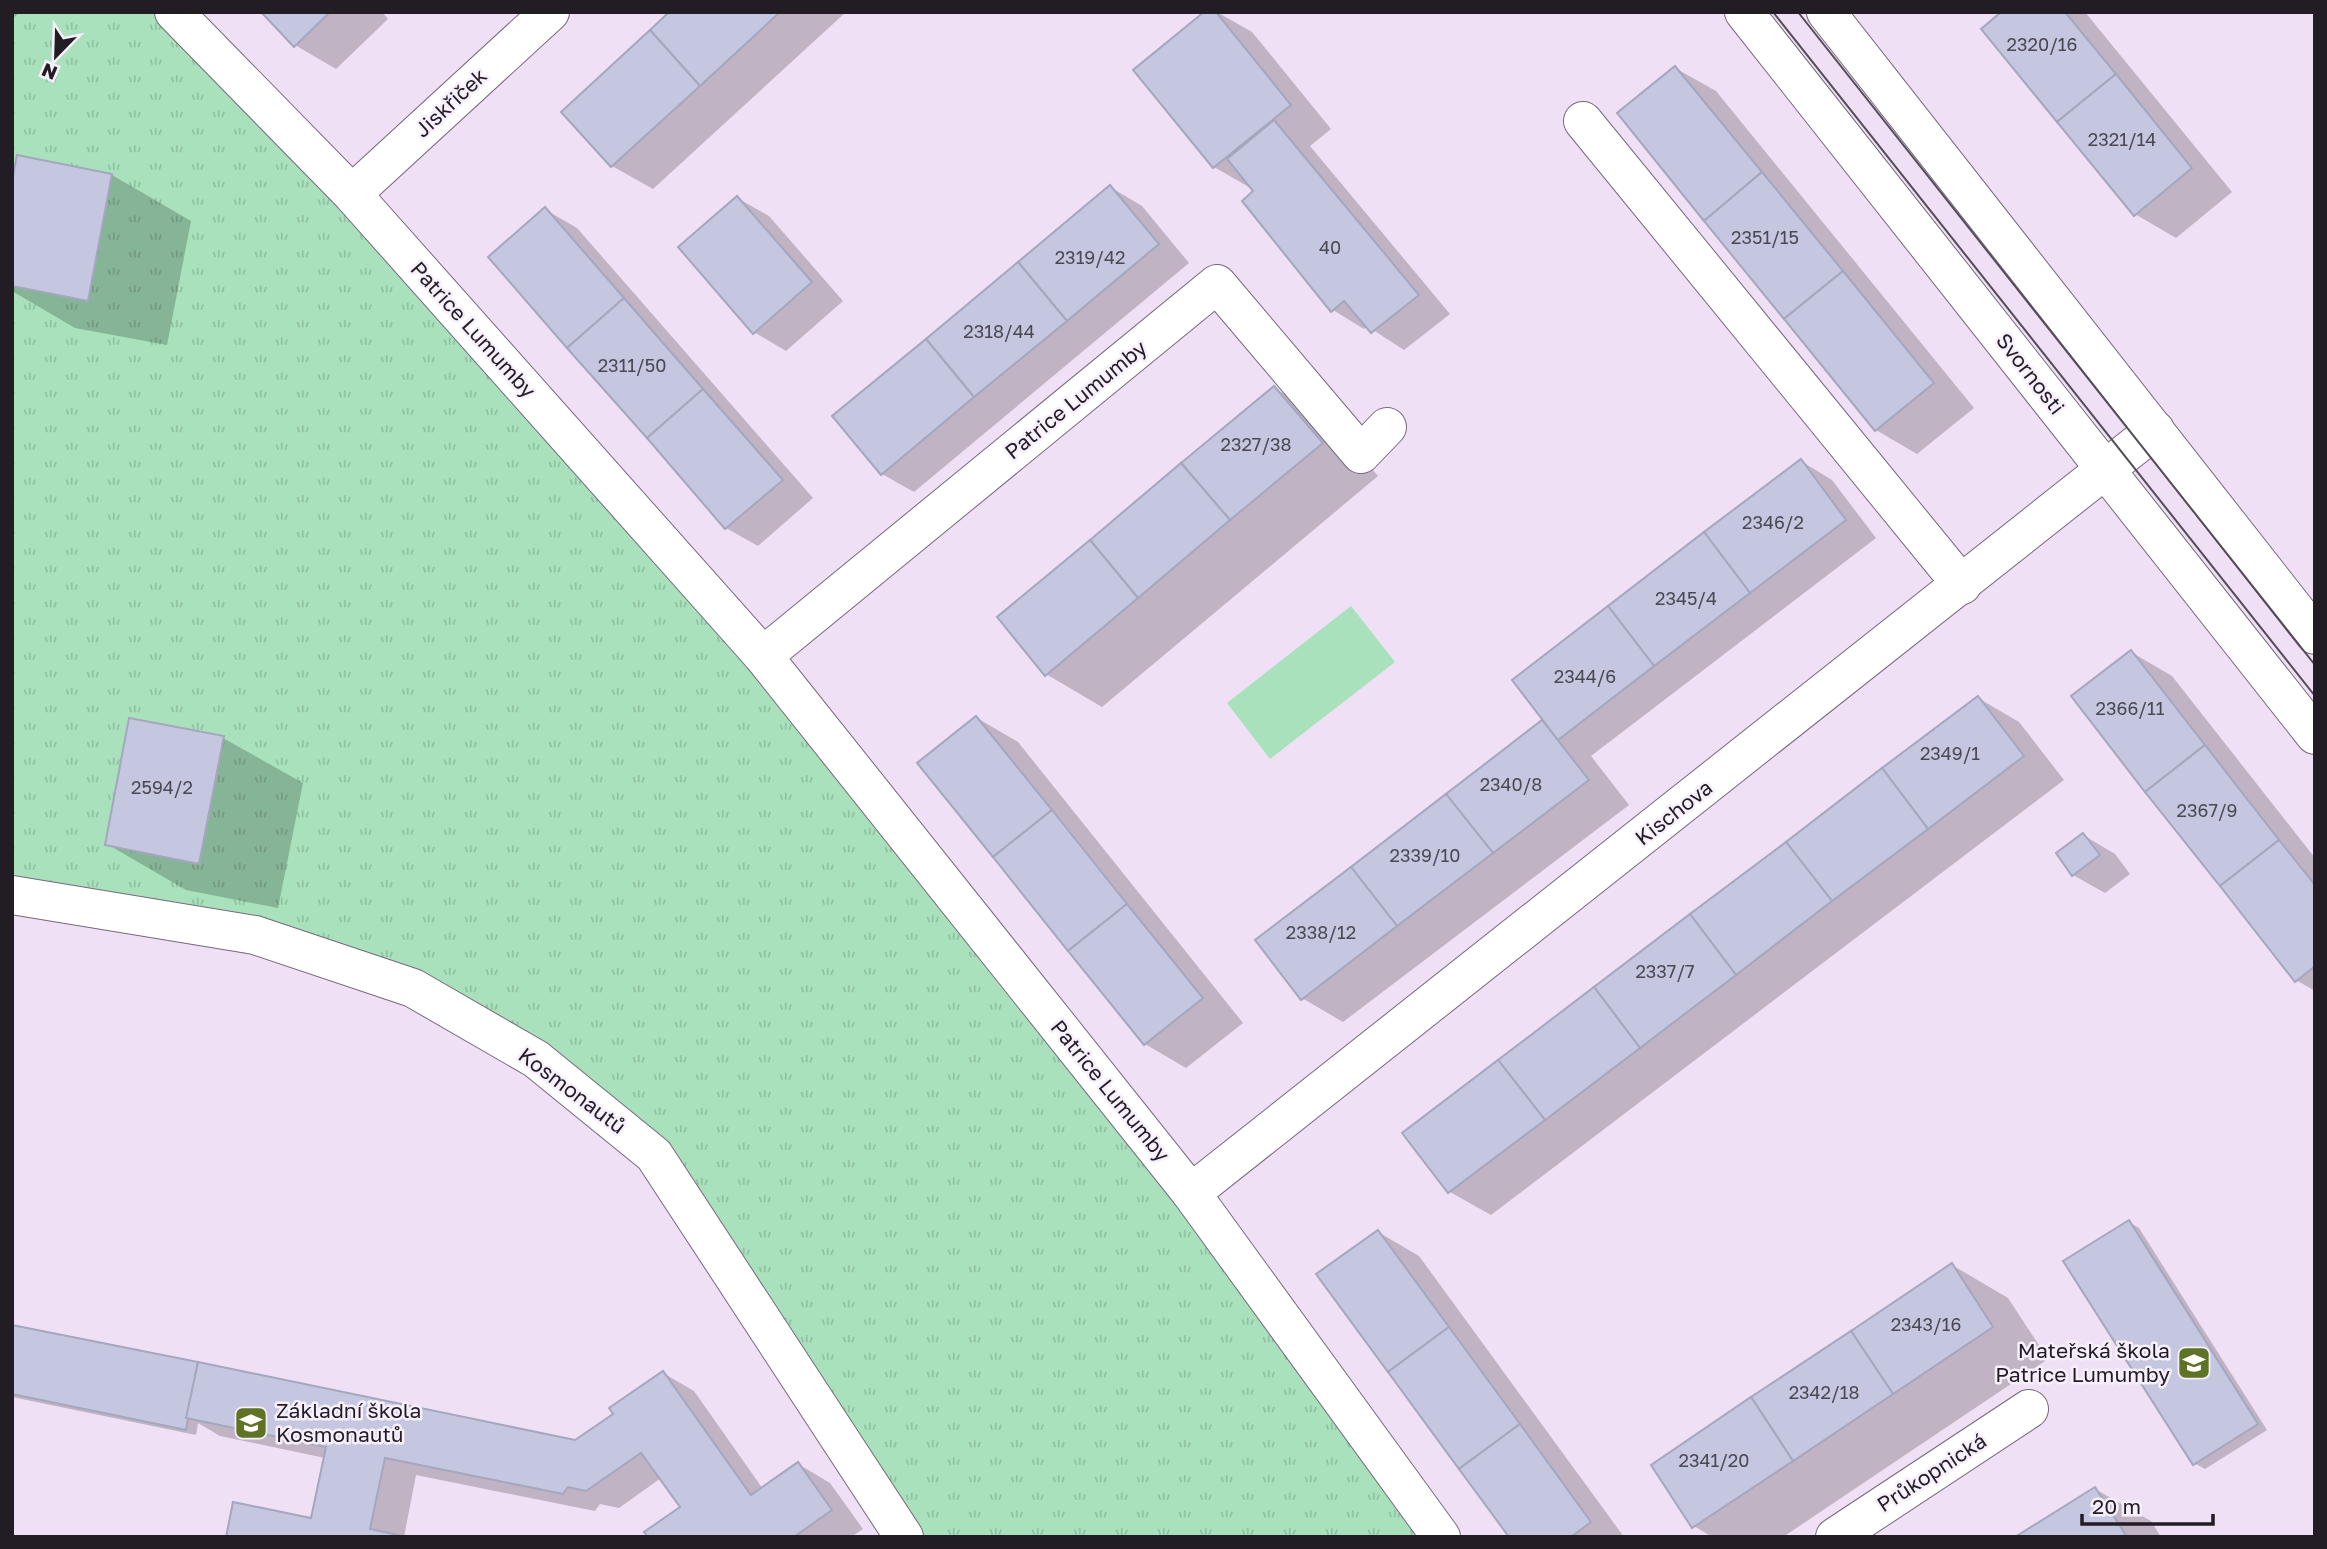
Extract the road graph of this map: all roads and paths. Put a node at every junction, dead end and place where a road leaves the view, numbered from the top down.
1 (174, 12) edge
2 (550, 12) edge
3 (1744, 12) edge
4 (1826, 12) edge
5 (1583, 121) dead end
6 (352, 194) junction
7 (2155, 430) junction
8 (1374, 441) dead end
9 (2106, 470) junction
10 (1962, 585) junction
11 (2315, 635) edge
12 (763, 656) junction
13 (2315, 735) edge
14 (12, 895) edge
15 (1191, 1194) junction
16 (2029, 1409) dead end
17 (904, 1537) edge
18 (1441, 1537) edge
19 (1835, 1537) edge

1 - 6 street, Patrice Lumumby
2 - 6 street, Jiskřiček
3 - 9 street, Svornosti
4 - 7 street
5 - 10 street
6 - 12 street, Patrice Lumumby
7 - 9 street, Kischova
7 - 11 street
8 - 12 street, Patrice Lumumby
9 - 10 street, Kischova
9 - 13 street, Svornosti
10 - 15 street, Kischova
12 - 15 street, Patrice Lumumby
14 - 17 street, Kosmonautů
15 - 18 street, Patrice Lumumby
16 - 19 street, Průkopnická

